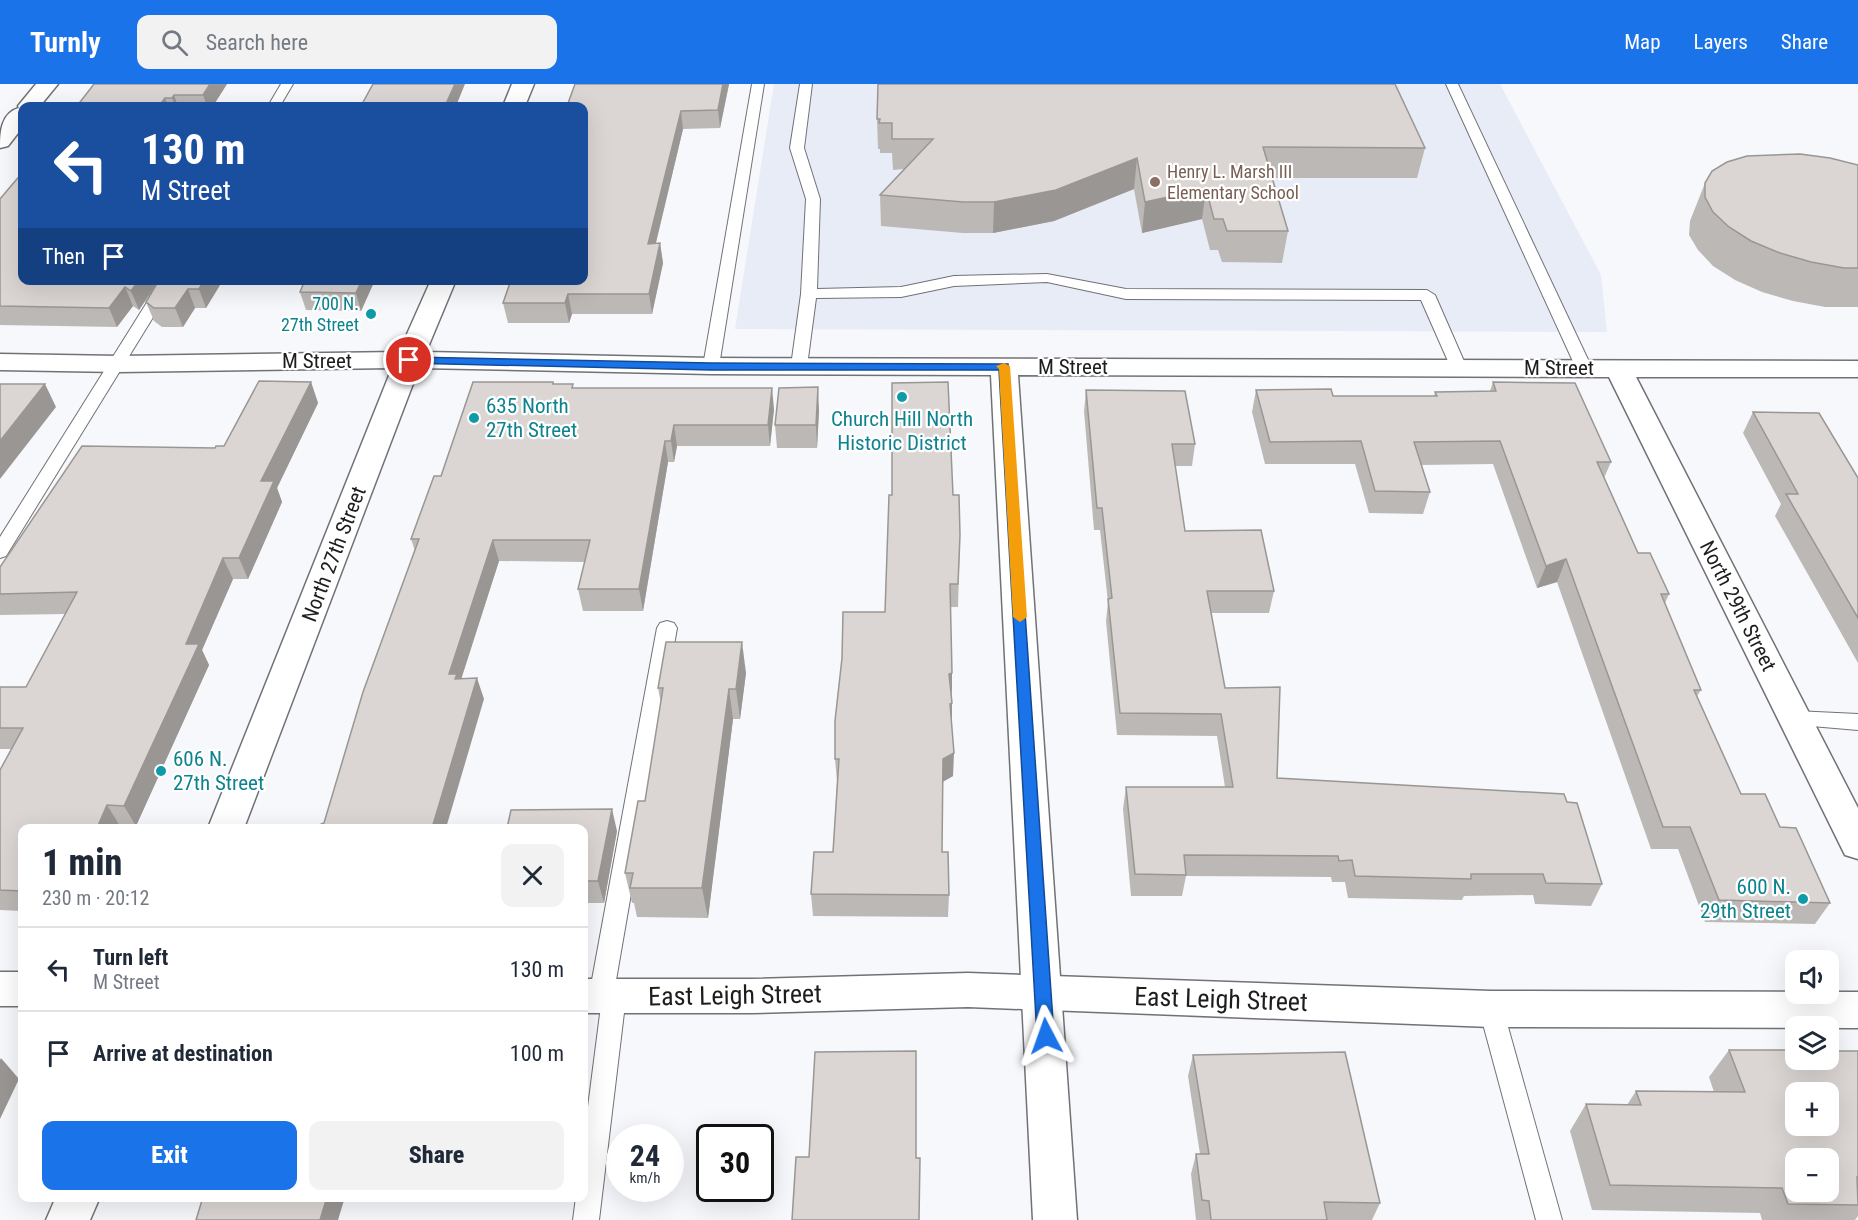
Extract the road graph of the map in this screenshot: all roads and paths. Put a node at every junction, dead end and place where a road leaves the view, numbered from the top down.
1 (47, 84) edge
2 (287, 84) edge
3 (523, 84) edge
4 (759, 84) edge
5 (806, 84) edge
6 (1452, 84) edge
7 (32, 102) edge
8 (276, 102) edge
9 (516, 102) edge
10 (18, 119) edge
11 (0, 141) edge
12 (166, 285) edge
13 (442, 285) edge
14 (809, 294) junction
15 (409, 360) junction
16 (0, 362) edge
17 (118, 364) junction
18 (711, 366) junction
19 (799, 366) junction
20 (1004, 366) junction
21 (1459, 368) junction
22 (1584, 368) junction
23 (1618, 368) junction
24 (1858, 369) edge
25 (0, 552) edge
26 (667, 628) dead end
27 (1795, 719) junction
28 (1858, 722) edge
29 (228, 824) edge
30 (1858, 844) edge
31 (0, 989) edge
32 (18, 989) edge
33 (1043, 992) junction
34 (600, 996) edge
35 (1491, 1009) junction
36 (1858, 1010) edge
37 (588, 1188) edge
38 (76, 1202) edge
39 (587, 1202) edge
40 (68, 1220) edge
41 (586, 1220) edge
42 (1055, 1220) edge
43 (1549, 1220) edge

1 - 7 street
2 - 8 lane
3 - 9 street
4 - 18 lane
5 - 14 lane
6 - 22 lane
10 - 11 street
12 - 17 lane
13 - 15 street, North 27th Street
14 - 19 lane
14 - 21 lane
15 - 17 street, M Street
15 - 18 street, M Street
15 - 29 street, North 27th Street
16 - 17 street, M Street
17 - 25 lane
18 - 19 street, M Street
19 - 20 street, M Street
20 - 21 street, M Street
20 - 33 street
21 - 22 street, M Street
22 - 23 street, M Street
23 - 24 street, M Street
23 - 27 street, North 29th Street
26 - 34 lane
27 - 28 lane
27 - 30 street, North 29th Street
31 - 32 street
33 - 34 street, East Leigh Street
33 - 35 street, East Leigh Street
33 - 42 street
34 - 37 lane
35 - 36 street, East Leigh Street
35 - 43 lane
38 - 40 street
39 - 41 lane

